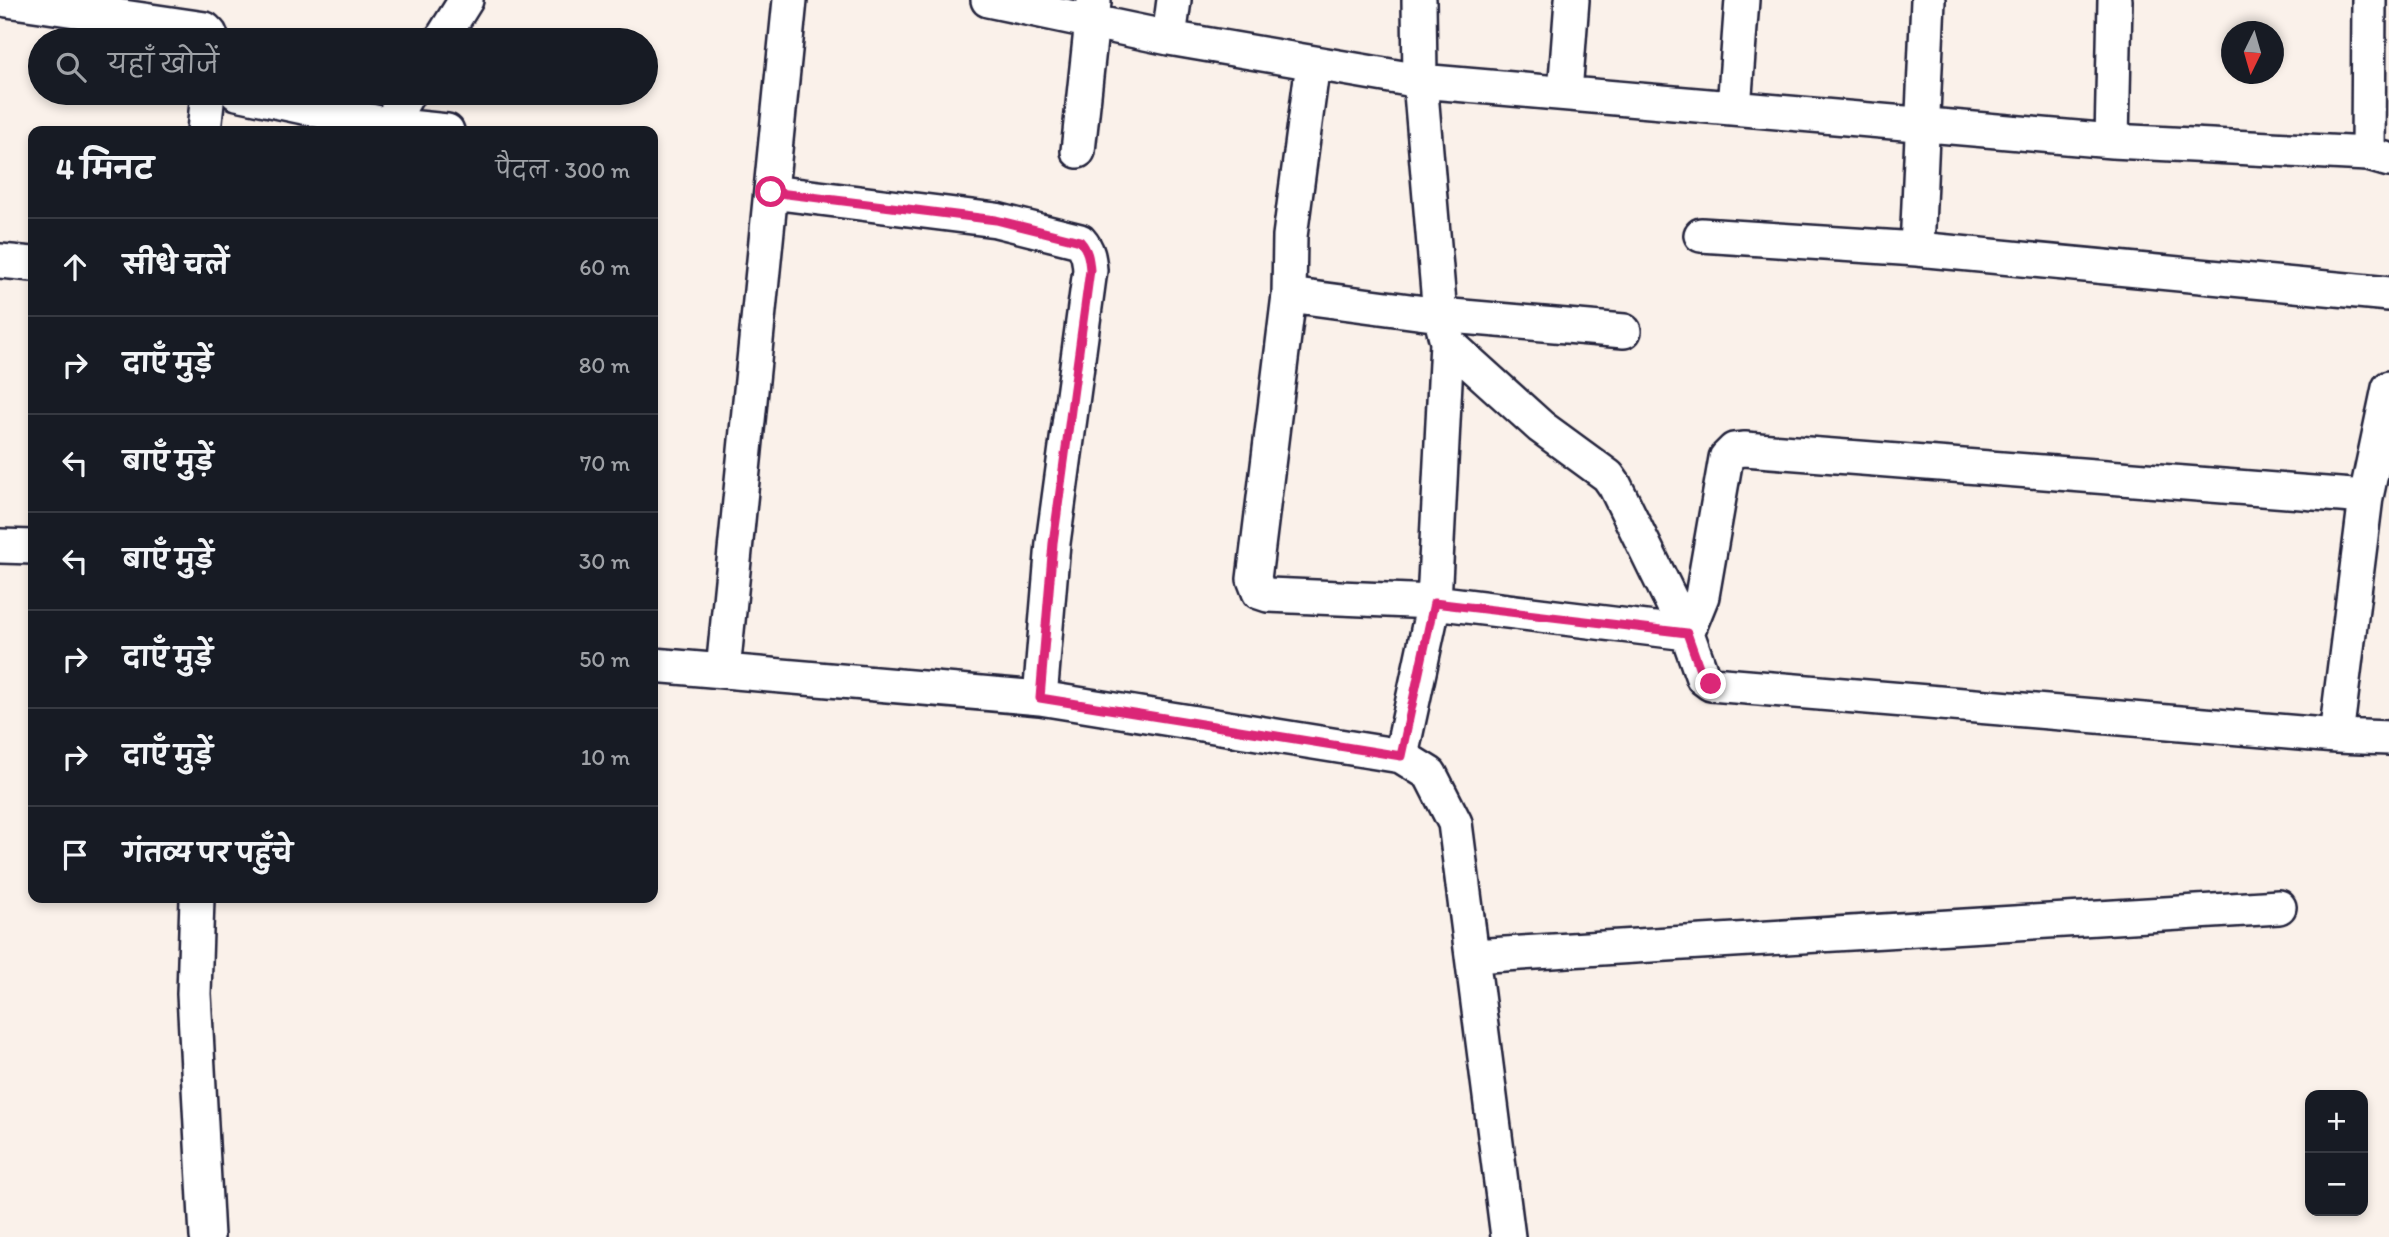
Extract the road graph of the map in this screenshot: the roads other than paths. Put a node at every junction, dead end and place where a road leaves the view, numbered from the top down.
1 (466, 0) edge
2 (790, 0) edge
3 (1174, 0) edge
4 (1419, 0) edge
5 (1572, 0) edge
6 (1742, 0) edge
7 (1928, 0) edge
8 (2115, 0) edge
9 (2369, 0) edge
10 (20, 1) edge
11 (1000, 1) edge
12 (1093, 12) edge
13 (198, 28) edge
14 (448, 28) edge
15 (1169, 38) junction
16 (1313, 63) junction
17 (1419, 80) junction
18 (1565, 93) junction
19 (207, 105) edge
20 (294, 105) edge
21 (400, 105) edge
22 (1734, 108) junction
23 (388, 125) junction
24 (1922, 125) junction
25 (205, 126) edge
26 (398, 126) edge
27 (2112, 141) junction
28 (1078, 151) dead end
29 (2378, 157) edge
30 (771, 192) junction
31 (1701, 234) dead end
32 (1917, 248) junction
33 (0, 261) edge
34 (28, 264) edge
35 (2389, 294) edge
36 (1289, 295) junction
37 (1443, 328) junction
38 (1624, 331) dead end
39 (2389, 388) edge
40 (2366, 497) junction
41 (0, 546) edge
42 (28, 547) edge
43 (1434, 603) junction
44 (1687, 633) junction
45 (658, 665) edge
46 (723, 671) junction
47 (1040, 698) junction
48 (2336, 736) junction
49 (2389, 738) edge
50 (1401, 756) junction
51 (197, 903) edge
52 (2279, 907) dead end
53 (1472, 956) junction
54 (207, 1237) edge
55 (1508, 1237) edge

1 - 14 street
2 - 30 street
3 - 15 street
4 - 17 street
5 - 18 street
6 - 22 street
7 - 24 street
8 - 27 street
9 - 29 street
10 - 13 street
11 - 12 street
12 - 15 street
12 - 28 street
15 - 16 street
16 - 17 street
16 - 36 street
17 - 18 street
17 - 37 street
18 - 22 street
19 - 25 street
20 - 23 street
21 - 23 street
22 - 24 street
23 - 26 street
24 - 27 street
24 - 32 street
27 - 29 street
30 - 46 street
30 - 47 street
31 - 32 street
32 - 35 street
33 - 34 street
36 - 37 street
36 - 43 street
37 - 38 street
37 - 43 street
37 - 44 street
39 - 40 street
40 - 44 street
40 - 48 street
41 - 42 street
43 - 44 street
43 - 50 street
44 - 48 street
45 - 46 street
46 - 47 street
47 - 50 street
48 - 49 street
50 - 53 street
51 - 54 street
52 - 53 street
53 - 55 street

